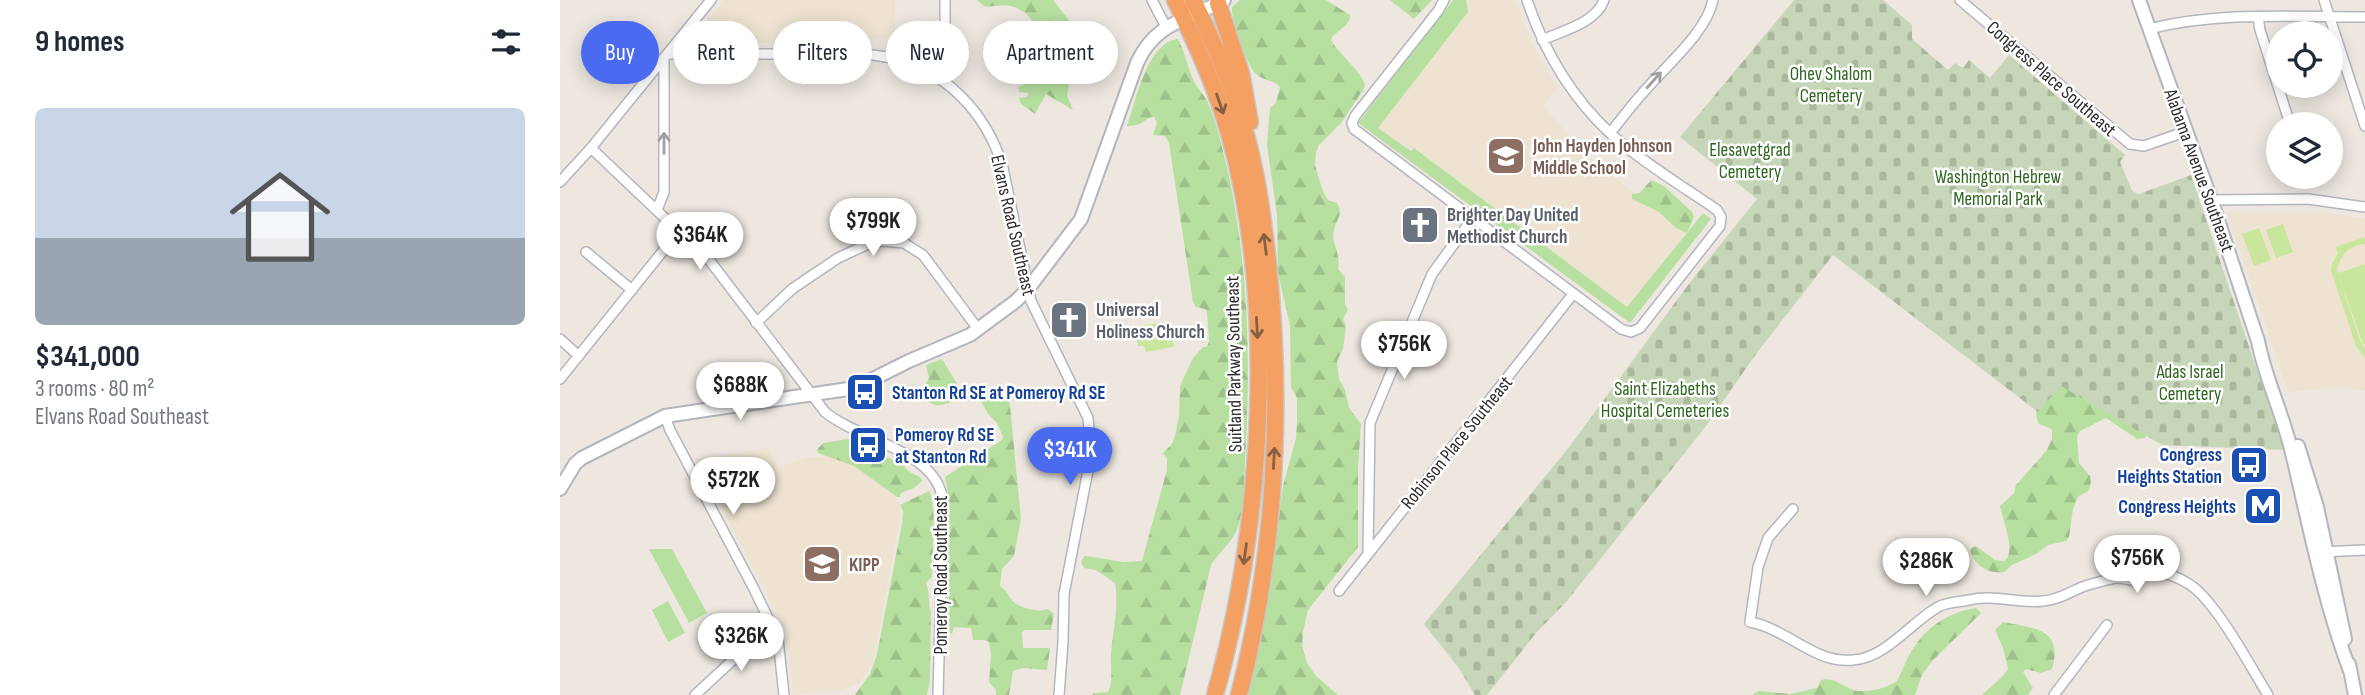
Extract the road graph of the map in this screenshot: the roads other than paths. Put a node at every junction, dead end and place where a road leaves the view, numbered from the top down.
1 (711, 0) edge
2 (945, 0) edge
3 (1152, 0) edge
4 (1175, 0) edge
5 (1444, 0) edge
6 (1527, 0) edge
7 (1604, 0) edge
8 (1713, 0) edge
9 (1961, 0) edge
10 (2139, 0) edge
11 (2324, 0) edge
12 (1221, 2) edge
13 (1192, 10) edge
14 (2258, 17) junction
15 (2330, 17) junction
16 (2365, 17) edge
17 (945, 21) edge
18 (1166, 27) junction
19 (2150, 29) junction
20 (1542, 40) junction
21 (666, 56) junction
22 (886, 57) edge
23 (948, 84) edge
24 (2286, 112) edge
25 (2365, 126) edge
26 (2187, 131) junction
27 (1610, 133) junction
28 (591, 148) junction
29 (1256, 177) junction
30 (560, 182) edge
31 (2211, 200) junction
32 (2365, 207) edge
33 (657, 210) junction
34 (1472, 219) junction
35 (679, 232) junction
36 (586, 252) dead end
37 (1028, 289) junction
38 (632, 290) junction
39 (1573, 294) junction
40 (756, 323) junction
41 (978, 329) junction
42 (560, 339) edge
43 (579, 356) junction
44 (560, 379) edge
45 (811, 395) junction
46 (665, 416) junction
47 (560, 489) edge
48 (1793, 509) dead end
49 (2365, 550) edge
50 (1368, 551) junction
51 (2321, 552) junction
52 (1339, 591) dead end
53 (2107, 625) dead end
54 (773, 627) junction
55 (695, 695) edge
56 (784, 695) edge
57 (938, 695) edge
58 (1059, 695) edge
59 (1216, 695) edge
60 (1239, 695) edge
61 (2054, 695) edge
62 (2268, 695) edge
63 (2355, 695) edge

1 - 21 street
2 - 17 street
3 - 18 street
4 - 13 highway, Suitland Parkway Southeast
5 - 34 street
6 - 20 street
7 - 20 street
27 -> 8 street
9 - 26 street, Congress Place Southeast
10 - 19 street, Alabama Avenue Southeast
11 - 15 street
12 - 13 street
12 - 29 highway
13 - 18 street
13 - 29 highway, Suitland Parkway Southeast
13 -> 59 highway, Suitland Parkway Southeast
14 - 15 street
14 - 19 street
14 - 24 street
15 - 16 street
15 - 25 street
18 - 37 street
19 - 26 street, Alabama Avenue Southeast
20 - 27 street
21 - 22 street, Elvans Road Southeast
21 - 28 street
33 -> 21 street
23 - 37 street, Elvans Road Southeast
26 - 31 street, Alabama Avenue Southeast
27 - 39 street
28 - 30 street
28 - 33 street, Pomeroy Road Southeast
60 -> 29 highway, Suitland Parkway Southeast
31 - 32 street
31 - 51 street, Alabama Avenue Southeast
33 - 35 street, Pomeroy Road Southeast
34 - 39 street
34 - 50 street
35 - 38 street
35 - 40 street, Pomeroy Road Southeast
36 - 38 street
37 - 41 street
37 - 58 street, Elvans Road Southeast
38 - 43 street
39 - 50 street, Robinson Place Southeast
40 - 41 street
40 - 45 street, Pomeroy Road Southeast
41 - 45 street
42 - 43 street
43 - 44 street
45 - 46 street
45 - 57 street, Pomeroy Road Southeast
46 - 47 street
46 - 54 street
48 - 62 street
49 - 51 street
50 - 52 street, Robinson Place Southeast
51 - 63 street, Alabama Avenue Southeast
53 - 61 street
54 - 55 street
54 - 56 street

